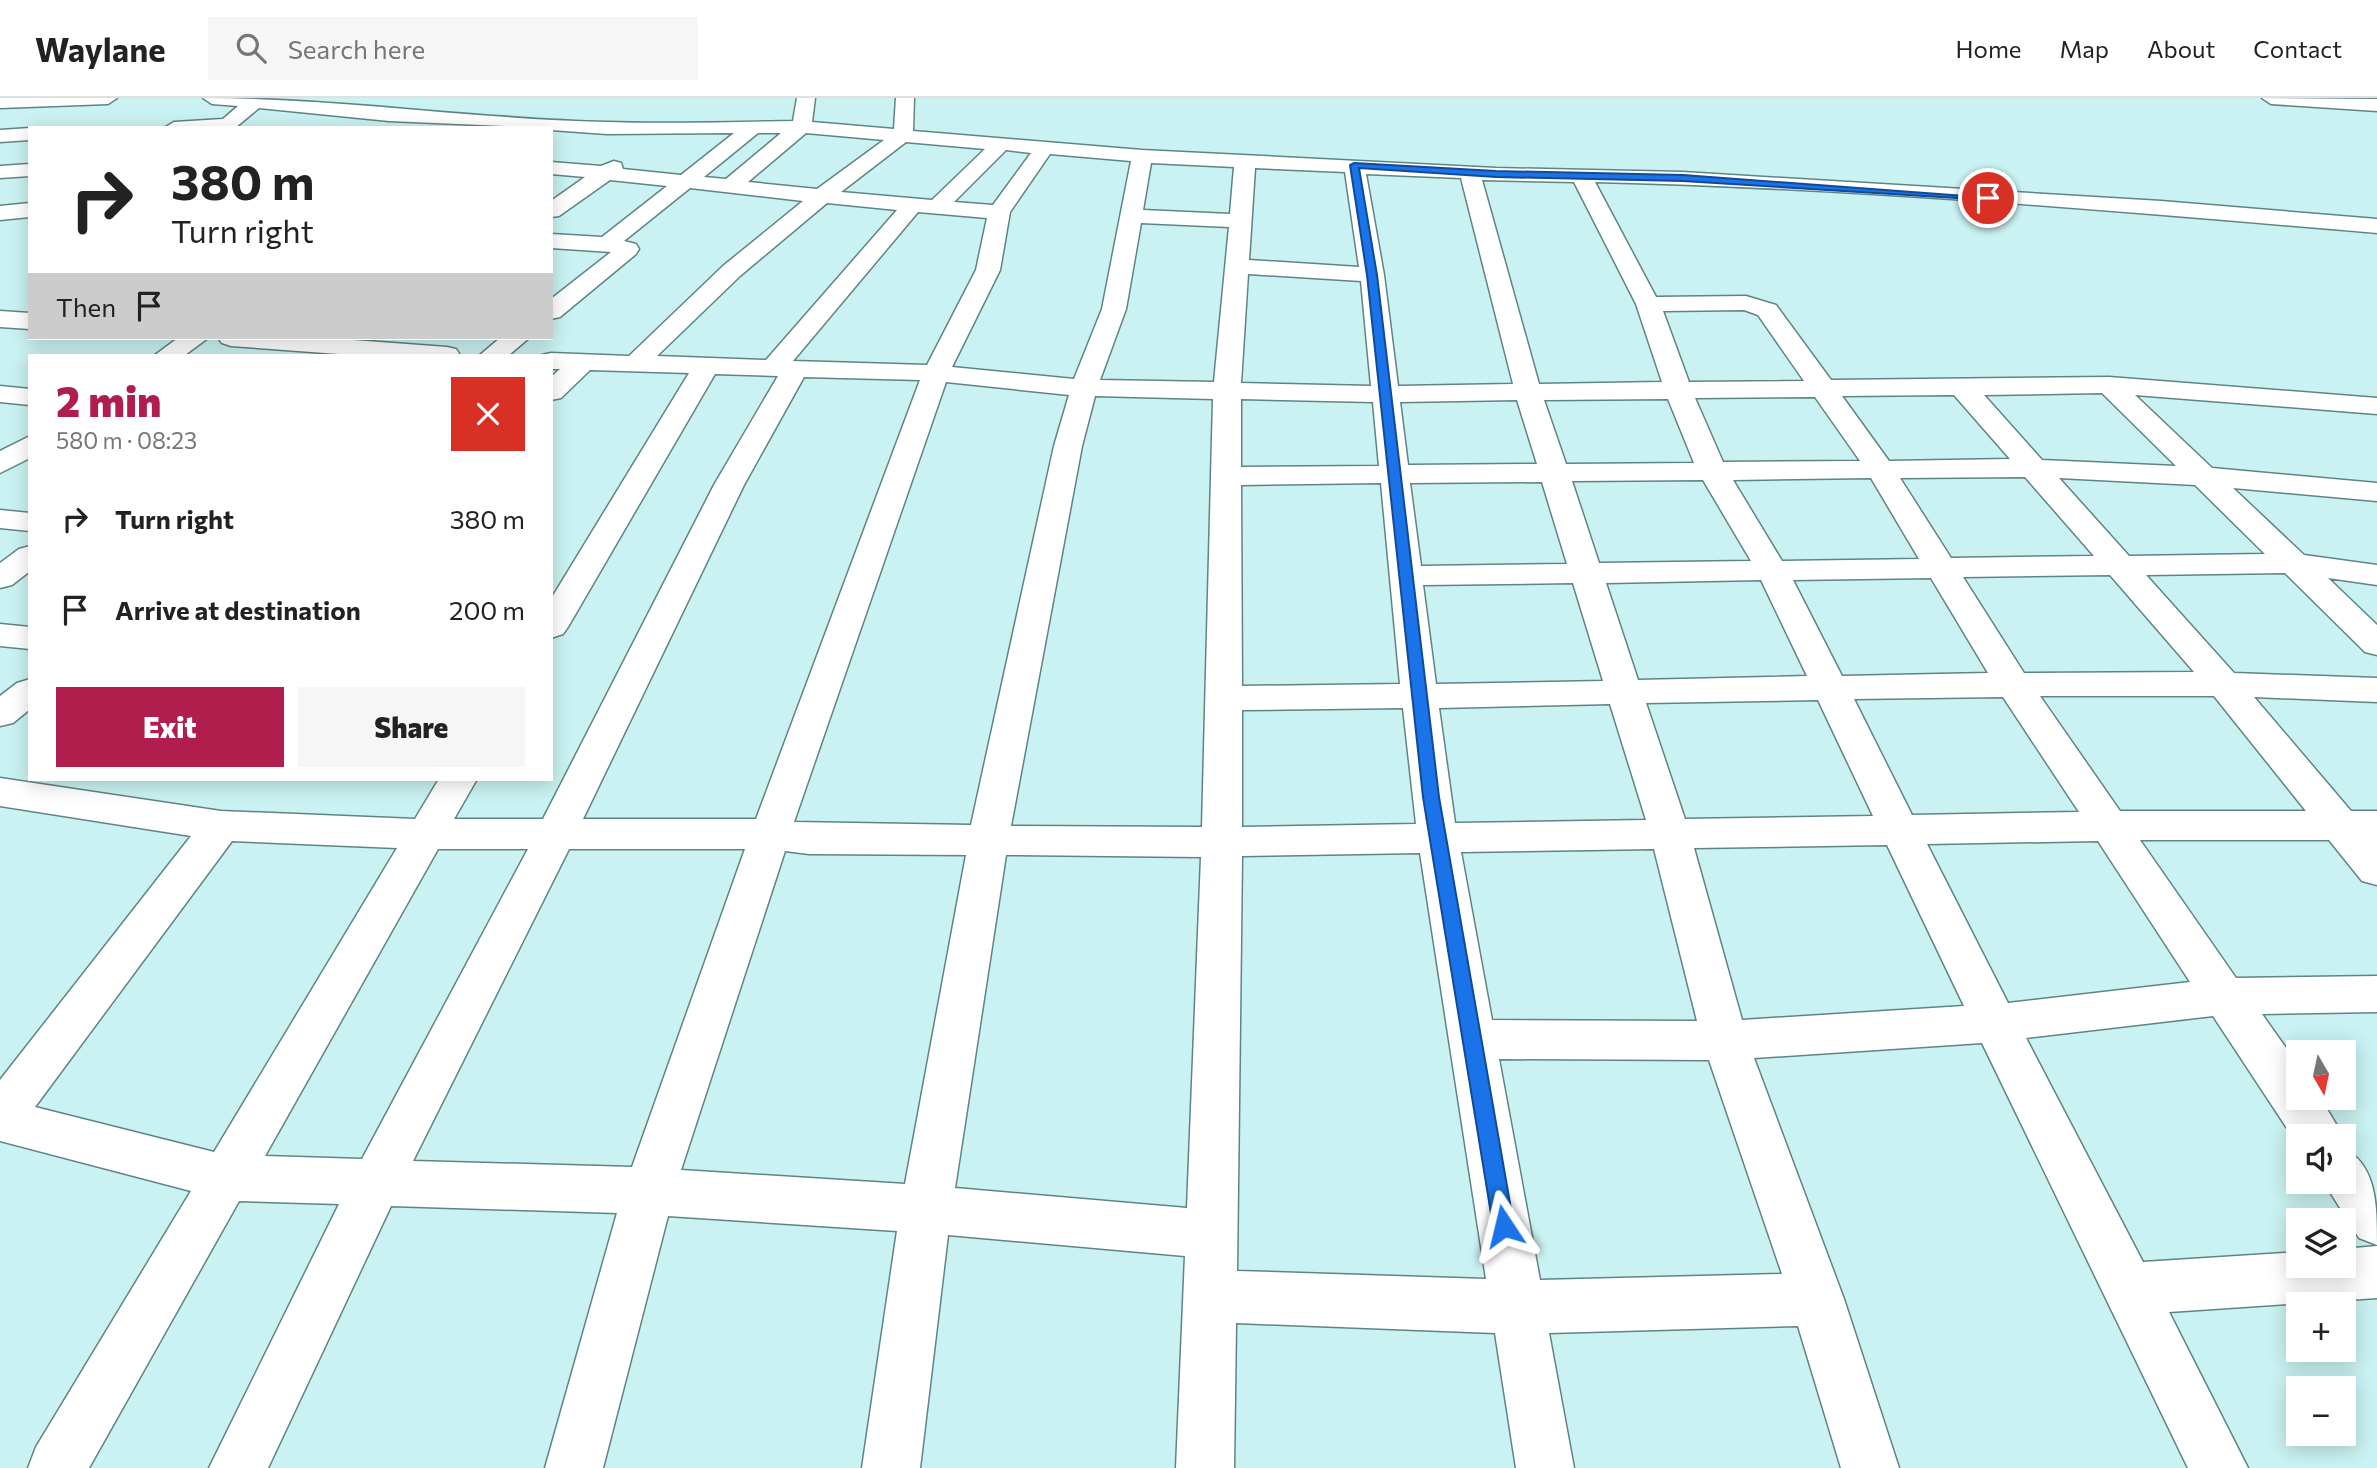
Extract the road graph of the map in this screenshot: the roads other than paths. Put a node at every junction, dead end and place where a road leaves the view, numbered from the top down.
1 (108, 98) edge
2 (220, 98) edge
3 (402, 98) edge
4 (492, 98) edge
5 (806, 98) edge
6 (905, 98) edge
7 (2271, 98) edge
8 (67, 99) edge
9 (0, 102) edge
10 (256, 102) junction
11 (314, 102) edge
12 (2377, 105) edge
13 (389, 115) junction
14 (470, 124) edge
15 (757, 125) junction
16 (201, 126) edge
17 (670, 127) junction
18 (802, 127) junction
19 (28, 134) edge
20 (903, 135) junction
21 (0, 136) edge
22 (1001, 144) junction
23 (1045, 147) junction
24 (1142, 156) junction
25 (1245, 160) junction
26 (1354, 165) junction
27 (553, 168) edge
28 (28, 170) edge
29 (0, 172) edge
30 (1469, 172) junction
31 (606, 173) junction
32 (1581, 176) junction
33 (686, 180) junction
34 (732, 185) junction
35 (820, 196) junction
36 (924, 207) junction
37 (553, 210) edge
38 (999, 212) junction
39 (1131, 216) junction
40 (1239, 221) junction
41 (2377, 226) edge
42 (553, 241) edge
43 (607, 244) junction
44 (1236, 266) junction
45 (1372, 275) junction
46 (562, 295) edge
47 (1648, 304) junction
48 (0, 319) edge
49 (28, 321) edge
50 (192, 340) edge
51 (251, 340) edge
52 (513, 340) edge
53 (308, 350) edge
54 (170, 354) edge
55 (414, 354) edge
56 (494, 354) edge
57 (553, 361) edge
58 (637, 362) junction
59 (582, 363) junction
60 (706, 366) junction
61 (784, 370) junction
62 (936, 373) junction
63 (2109, 385) junction
64 (1962, 387) junction
65 (1084, 388) junction
66 (553, 390) edge
67 (1678, 390) junction
68 (1826, 390) junction
69 (1227, 391) junction
70 (1528, 393) junction
71 (0, 394) edge
72 (1385, 394) junction
73 (28, 397) edge
74 (2377, 406) edge
75 (28, 446) edge
76 (0, 464) edge
77 (2034, 468) junction
78 (1880, 469) junction
79 (1713, 472) junction
80 (1554, 473) junction
81 (1394, 474) junction
82 (1226, 476) junction
83 (2202, 476) junction
84 (2377, 492) edge
85 (0, 519) edge
86 (28, 522) edge
87 (28, 557) edge
88 (2290, 563) junction
89 (2118, 565) junction
90 (1939, 567) junction
91 (1772, 570) junction
92 (1586, 573) junction
93 (2377, 575) edge
94 (1406, 576) junction
95 (0, 578) edge
96 (553, 624) edge
97 (0, 635) edge
98 (28, 638) edge
99 (2377, 644) edge
100 (2012, 683) junction
101 (2224, 684) junction
102 (1830, 687) junction
103 (2377, 690) edge
104 (28, 693) edge
105 (1625, 693) junction
106 (1223, 698) junction
107 (1419, 698) junction
108 (0, 714) edge
109 (457, 781) edge
110 (22, 789) edge
111 (2358, 825) edge
112 (221, 826) junction
113 (2109, 826) junction
114 (1901, 830) junction
115 (424, 834) junction
116 (556, 834) junction
117 (770, 834) junction
118 (1670, 834) junction
119 (1438, 838) junction
120 (990, 840) junction
121 (1222, 842) junction
122 (2377, 870) edge
123 (2377, 994) edge
124 (2225, 996) junction
125 (1995, 1023) junction
126 (1471, 1039) junction
127 (1725, 1041) junction
128 (0, 1119) edge
129 (2311, 1124) edge
130 (228, 1178) junction
131 (376, 1183) junction
132 (2356, 1190) edge
133 (649, 1191) junction
134 (926, 1209) junction
135 (2377, 1221) edge
136 (1210, 1234) junction
137 (2377, 1272) edge
138 (2130, 1289) junction
139 (1208, 1296) junction
140 (1817, 1299) junction
141 (1518, 1307) junction
142 (57, 1468) edge
143 (238, 1468) edge
144 (574, 1468) edge
145 (891, 1468) edge
146 (1205, 1468) edge
147 (1545, 1468) edge
148 (1870, 1468) edge
149 (2219, 1468) edge

1 - 8 street
2 - 10 street
3 - 13 street
4 - 14 street
5 - 18 street
6 - 20 street
7 - 12 street
8 - 9 street
10 - 11 street
10 - 16 street
11 - 13 street
13 - 14 street
14 - 17 street
15 - 17 street
15 - 18 street
15 - 33 street
17 - 31 street
18 - 20 street
18 - 34 street
19 - 21 street
20 - 22 street
20 - 35 street
22 - 23 street
22 - 36 street
23 - 24 street
23 - 38 street
24 - 25 street
24 - 39 street
25 - 26 street
25 - 40 street
26 - 30 street
26 - 45 street
27 - 31 street
28 - 29 street
30 - 32 street
30 - 70 street
31 - 33 street
31 - 37 street
32 - 41 street
32 - 47 street
33 - 34 street
33 - 43 street
34 - 35 street
35 - 36 street
35 - 58 street
36 - 38 street
36 - 61 street
38 - 62 street
39 - 40 street
39 - 65 street
40 - 44 street
42 - 43 street
43 - 46 street
44 - 45 street
44 - 69 street
45 - 72 street
47 - 67 street
47 - 68 street
48 - 49 street
50 - 54 street
51 - 53 street
52 - 56 street
53 - 55 street
57 - 59 street
58 - 59 street
58 - 60 street
59 - 66 street
60 - 61 street
60 - 96 street
61 - 62 street
61 - 116 street
62 - 65 street
62 - 117 street
63 - 64 street
63 - 74 street
63 - 83 street
64 - 68 street
64 - 77 street
65 - 69 street
65 - 120 street
67 - 68 street
67 - 70 street
67 - 79 street
68 - 78 street
69 - 72 street
69 - 82 street
70 - 72 street
70 - 80 street
71 - 73 street
72 - 81 street
75 - 76 street
77 - 78 street
77 - 83 street
77 - 89 street
78 - 79 street
78 - 90 street
79 - 80 street
79 - 91 street
80 - 81 street
80 - 92 street
81 - 82 street
81 - 94 street
82 - 106 street
83 - 84 street
83 - 88 street
85 - 86 street
87 - 95 street
88 - 89 street
88 - 93 street
88 - 99 street
89 - 90 street
89 - 101 street
90 - 91 street
90 - 100 street
91 - 92 street
91 - 102 street
92 - 94 street
92 - 105 street
94 - 107 street
97 - 98 street
100 - 101 street
100 - 102 street
100 - 113 street
101 - 103 street
101 - 111 street
102 - 105 street
102 - 114 street
104 - 108 street
105 - 107 street
105 - 118 street
106 - 107 street
106 - 121 street
107 - 119 street
109 - 115 street
110 - 112 street
111 - 113 street
111 - 122 street
112 - 115 street
112 - 128 street
113 - 114 street
113 - 124 street
114 - 118 street
114 - 125 street
115 - 116 street
115 - 130 street
116 - 117 street
116 - 131 street
117 - 120 street
117 - 133 street
118 - 119 street
118 - 127 street
119 - 121 street
119 - 126 street
120 - 121 street
120 - 134 street
121 - 136 street
123 - 124 street
124 - 125 street
124 - 129 street
125 - 127 street
125 - 138 street
126 - 127 street
126 - 141 street
127 - 140 street
128 - 130 street
130 - 131 street
130 - 142 street
131 - 133 street
131 - 143 street
132 - 135 street
133 - 134 street
133 - 144 street
134 - 136 street
134 - 145 street
136 - 139 street
137 - 138 street
138 - 149 street
139 - 141 street
139 - 146 street
140 - 141 street
140 - 148 street
141 - 147 street

